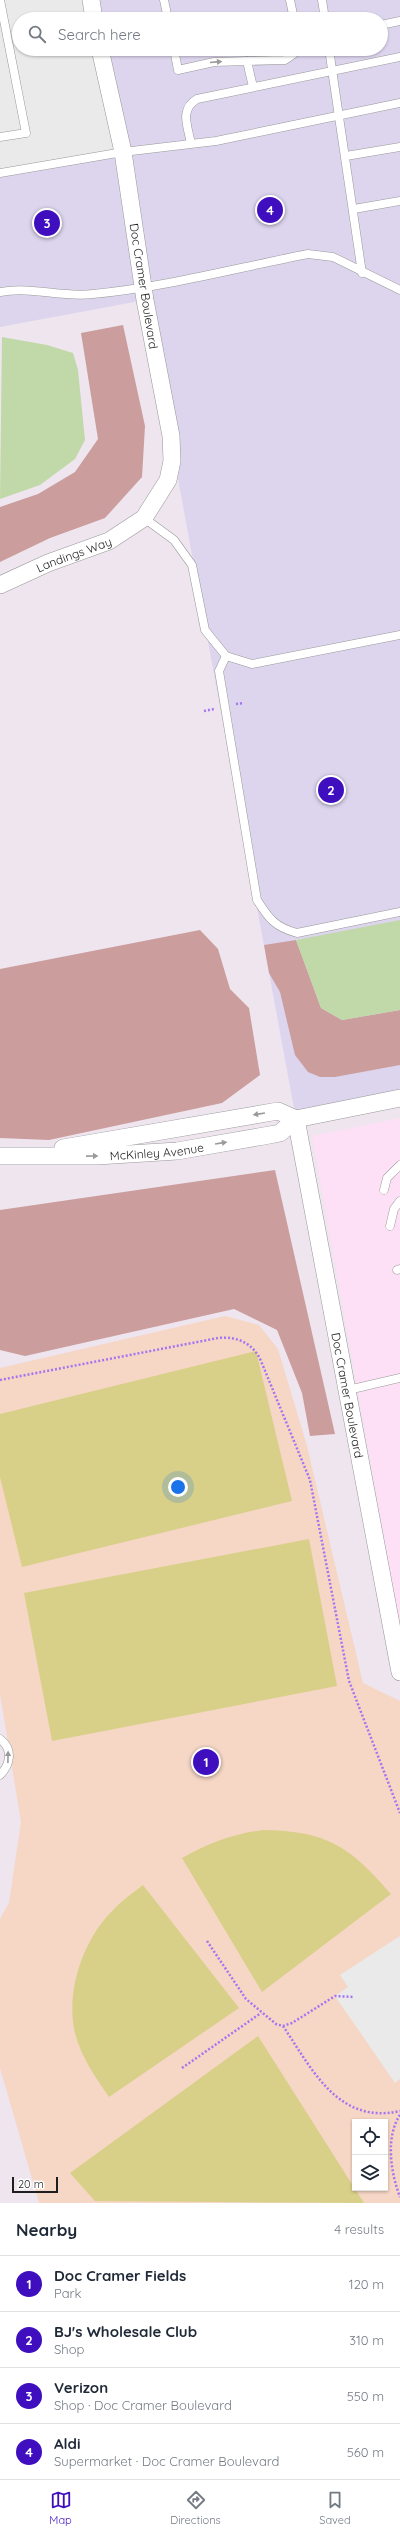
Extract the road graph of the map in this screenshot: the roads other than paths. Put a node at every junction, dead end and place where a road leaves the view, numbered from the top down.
1 (0, 0) edge
2 (91, 0) edge
3 (164, 0) edge
4 (290, 0) edge
5 (322, 0) edge
6 (93, 12) edge
7 (167, 12) edge
8 (293, 12) edge
9 (324, 12) edge
10 (400, 21) edge
11 (388, 24) edge
12 (102, 56) edge
13 (175, 56) edge
14 (291, 56) edge
15 (330, 56) edge
16 (400, 57) edge
17 (247, 61) junction
18 (333, 71) junction
19 (253, 87) junction
20 (400, 103) edge
21 (340, 115) junction
22 (0, 137) edge
23 (191, 144) junction
24 (400, 147) edge
25 (123, 152) junction
26 (346, 156) junction
27 (0, 173) edge
28 (400, 201) edge
29 (354, 209) junction
30 (362, 272) junction
31 (144, 288) junction
32 (400, 290) edge
33 (0, 292) edge
34 (144, 518) junction
35 (0, 585) edge
36 (400, 636) edge
37 (226, 656) junction
38 (400, 912) edge
39 (400, 1098) edge
40 (296, 1119) junction
41 (5, 1156) edge
42 (400, 1165) edge
43 (384, 1190) dead end
44 (400, 1202) edge
45 (390, 1226) dead end
46 (400, 1378) edge
47 (348, 1390) junction
48 (400, 1672) edge
49 (0, 1739) edge
50 (0, 1775) edge

1 - 22 lane
2 - 6 street
3 - 7 lane
4 - 8 lane
5 - 9 lane
10 - 11 lane
12 - 25 street, Doc Cramer Boulevard
13 -> 17 lane
14 - 17 lane
15 - 18 lane
16 - 18 lane
17 - 19 lane
18 - 19 lane
18 - 21 lane
19 - 23 lane
20 - 21 lane
21 - 23 lane
21 - 26 lane
23 - 25 lane
24 - 26 lane
25 - 27 lane
25 - 31 street, Doc Cramer Boulevard
26 - 29 lane
28 - 29 lane
29 - 30 lane
30 - 31 lane
30 - 32 lane
31 - 33 lane
31 - 34 street, Doc Cramer Boulevard
34 - 35 street, Landings Way
34 - 37 lane
36 - 37 lane
37 - 38 lane
39 - 40 street, McKinley Avenue
40 -> 41 street, McKinley Avenue
41 -> 40 street, McKinley Avenue
40 - 47 street, Doc Cramer Boulevard
42 - 43 lane
44 - 45 lane
46 - 47 lane
47 - 48 street, Doc Cramer Boulevard
50 -> 49 lane

